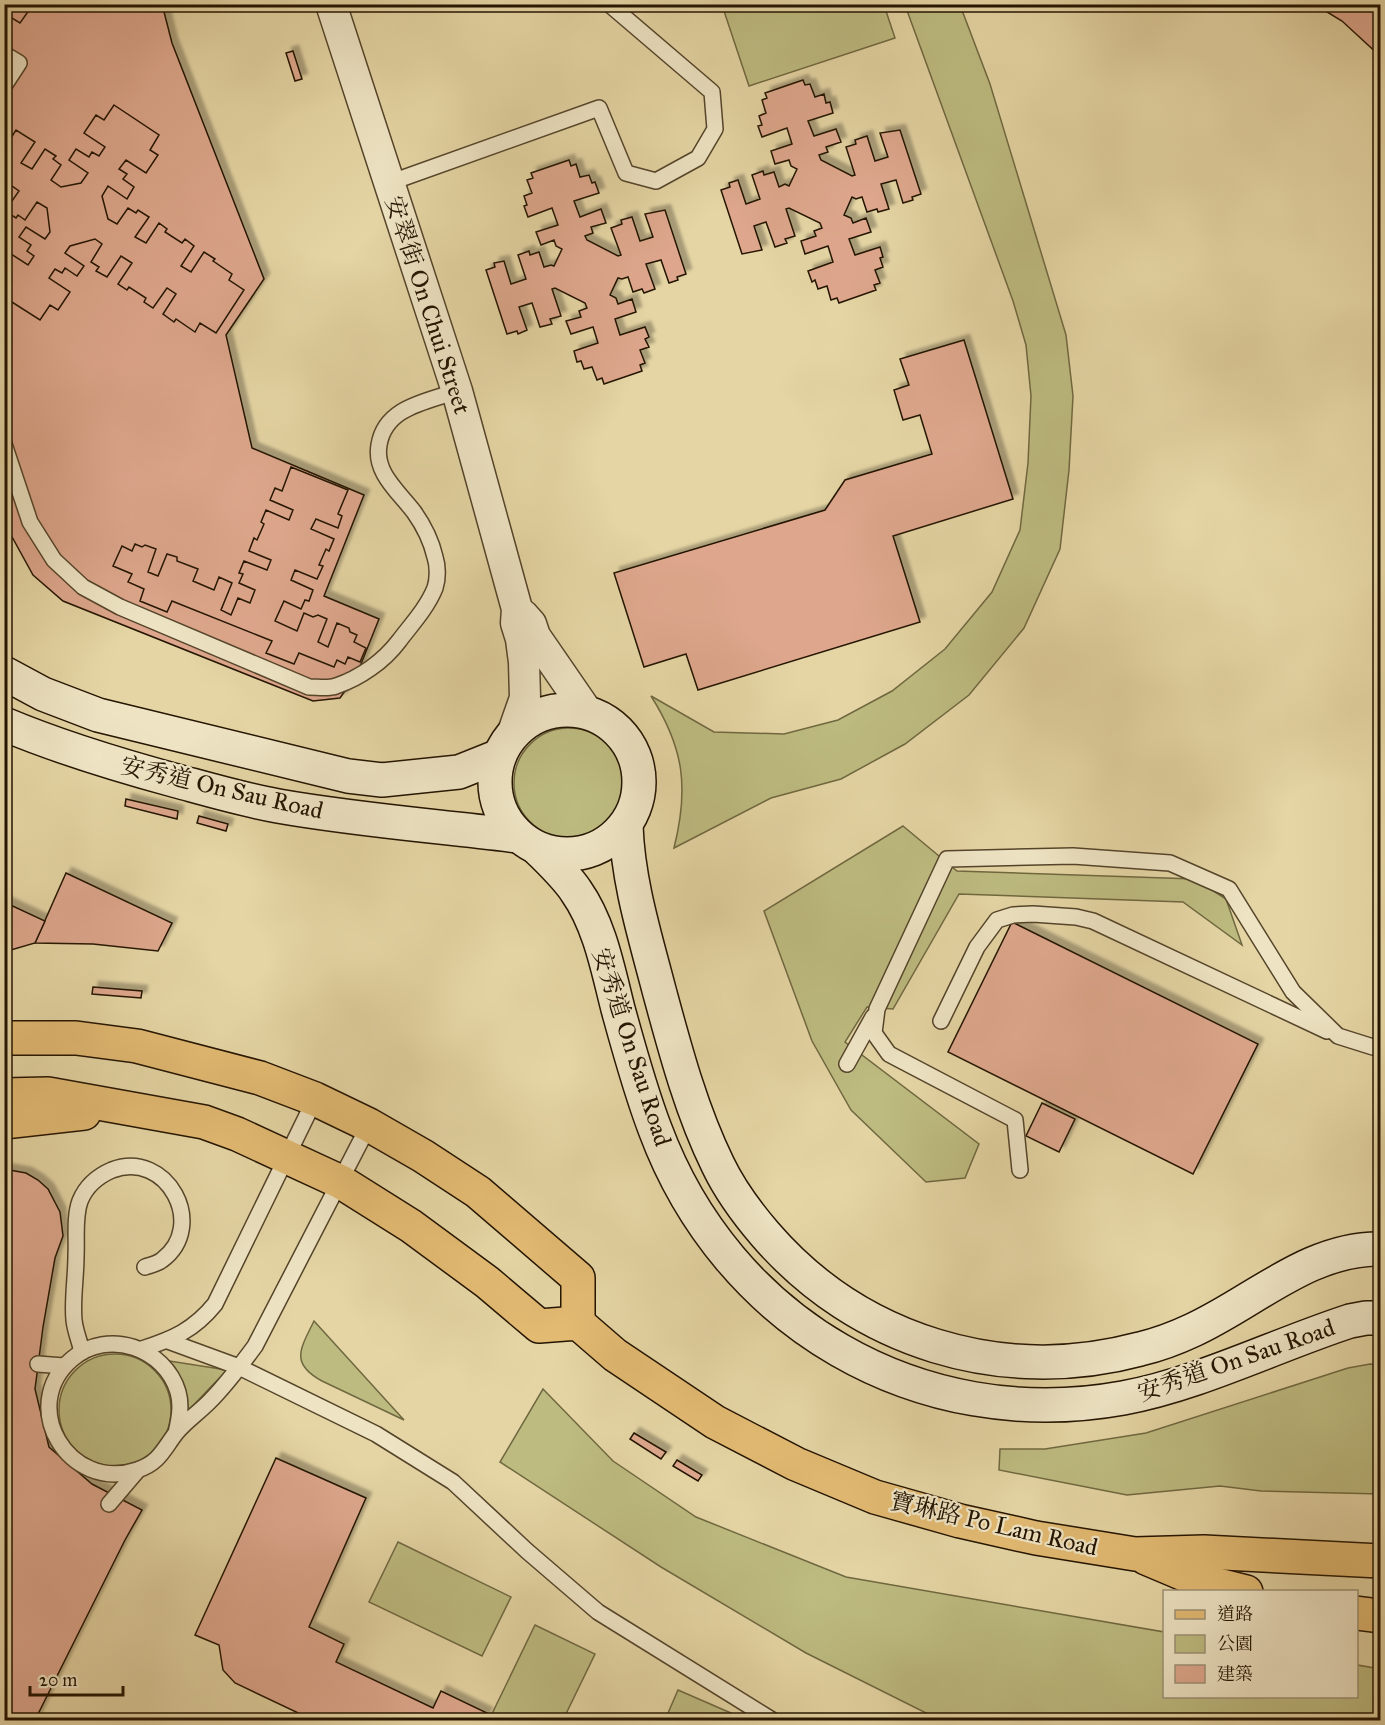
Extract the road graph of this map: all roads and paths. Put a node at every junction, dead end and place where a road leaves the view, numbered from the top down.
1 (332, 4) edge
2 (609, 4) edge
3 (4, 54) edge
4 (4, 86) edge
5 (389, 183) junction
6 (457, 392) junction
7 (4, 444) edge
8 (517, 609) junction
9 (4, 673) edge
10 (588, 713) junction
11 (4, 724) edge
12 (506, 745) junction
13 (626, 826) junction
14 (528, 842) junction
15 (878, 1009) junction
16 (940, 1021) dead end
17 (1338, 1036) junction
18 (4, 1038) edge
19 (1380, 1046) edge
20 (847, 1064) dead end
21 (4, 1095) edge
22 (315, 1099) junction
23 (127, 1108) junction
24 (4, 1122) edge
25 (369, 1125) junction
26 (287, 1157) junction
27 (1020, 1170) dead end
28 (341, 1182) junction
29 (1380, 1249) edge
30 (145, 1268) dead end
31 (1380, 1318) edge
32 (578, 1323) junction
33 (168, 1341) junction
34 (142, 1349) junction
35 (82, 1352) junction
36 (38, 1364) dead end
37 (64, 1366) junction
38 (239, 1367) junction
39 (176, 1433) junction
40 (138, 1470) junction
41 (109, 1504) dead end
42 (1135, 1554) junction
43 (1380, 1561) edge
44 (1238, 1590) edge
45 (1358, 1613) edge
46 (1380, 1616) edge
47 (772, 1720) edge

1 - 5 street, 安翠街 On Chui Street
2 - 5 lane
3 - 4 lane
5 - 6 street, 安翠街 On Chui Street
6 - 7 lane
6 - 8 street, 安翠街 On Chui Street
8 - 10 street, 安翠街 On Chui Street
8 - 12 street, 安翠街 On Chui Street
9 - 12 main road, 安秀道 On Sau Road
10 - 12 main road
10 - 13 main road
11 - 14 main road, 安秀道 On Sau Road
12 - 14 main road
13 - 14 main road
13 - 29 main road, 安秀道 On Sau Road
14 - 31 main road, 安秀道 On Sau Road
15 - 17 lane
15 - 20 lane
15 - 27 lane
16 - 17 lane
17 - 19 lane
18 - 22 main road
21 - 23 main road
22 - 25 main road
22 - 26 lane
23 - 24 main road
23 - 26 main road
25 - 28 lane
25 - 32 main road
26 - 28 main road
26 - 33 lane
28 - 32 main road
28 - 38 lane
30 - 35 lane
32 - 42 main road, 寶琳路 Po Lam Road
33 - 34 lane
33 - 38 lane
34 - 35 lane
34 - 39 lane
35 - 37 lane
36 - 37 lane
37 - 40 lane
38 - 39 lane
38 - 47 lane
39 - 40 lane
40 - 41 lane
42 - 43 main road, 寶琳路 Po Lam Road
42 - 44 main road, 寶琳路 Po Lam Road
45 - 46 main road

